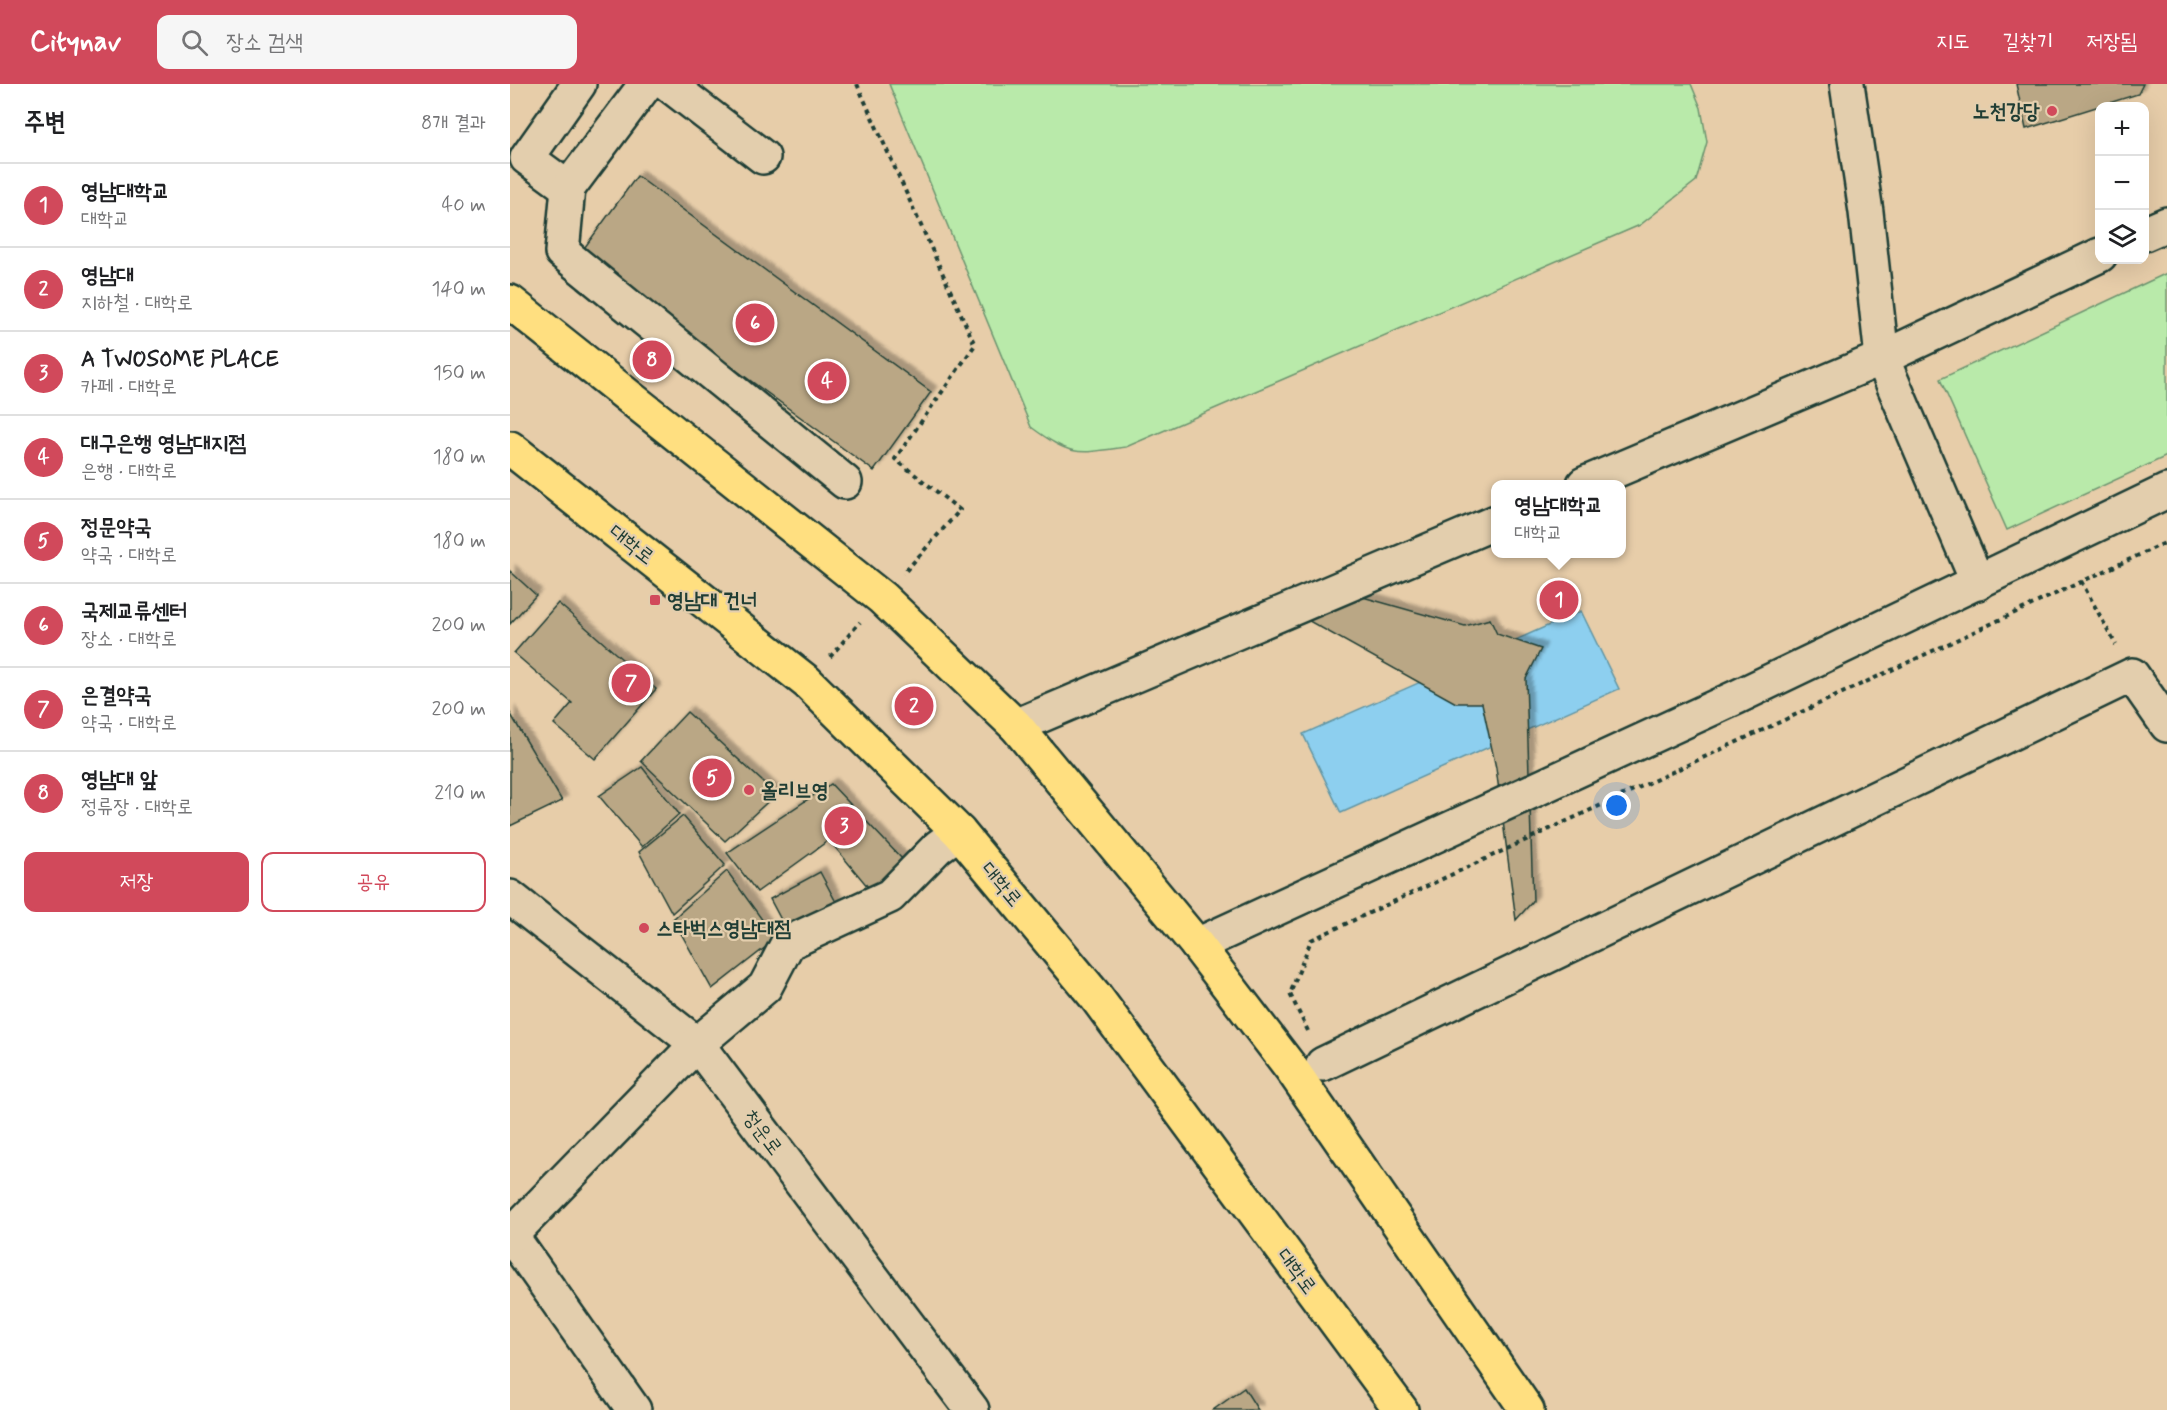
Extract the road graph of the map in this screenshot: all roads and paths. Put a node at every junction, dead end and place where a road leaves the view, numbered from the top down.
1 (579, 84) edge
2 (646, 84) edge
3 (668, 84) edge
4 (857, 84) edge
5 (1847, 84) edge
6 (764, 157) dead end
7 (568, 188) junction
8 (2167, 224) edge
9 (2149, 232) edge
10 (2095, 257) edge
11 (510, 303) edge
12 (1882, 358) junction
13 (510, 448) edge
14 (1593, 480) edge
15 (845, 482) dead end
16 (2167, 491) edge
17 (1491, 524) edge
18 (2167, 542) edge
19 (2080, 580) junction
20 (1978, 583) junction
21 (882, 598) junction
22 (2132, 675) junction
23 (807, 682) junction
24 (2167, 725) edge
25 (1016, 726) junction
26 (959, 832) junction
27 (510, 897) edge
28 (1197, 945) junction
29 (698, 1044) junction
30 (1323, 1064) joint
31 (510, 1235) edge
32 (634, 1410) edge
33 (972, 1410) edge
34 (1401, 1410) edge
35 (1527, 1410) edge

1 - 7 street
2 - 7 street
3 - 6 street
4 - 21 path
5 - 12 street
7 - 15 street
8 - 9 street
10 - 12 street
11 - 21 main road
12 - 14 street
12 - 20 street
13 - 23 main road, 대학로
16 - 20 street
17 - 25 street
18 - 19 path
19 - 22 path
19 - 30 path
20 - 28 street
21 - 23 path
21 - 25 main road
22 - 24 street
22 - 30 street
23 - 26 main road, 대학로
25 - 28 main road
26 - 29 street
26 - 34 main road, 대학로
27 - 29 street, 청운로
28 - 35 main road
29 - 31 street
29 - 33 street, 청운로
31 - 32 street

